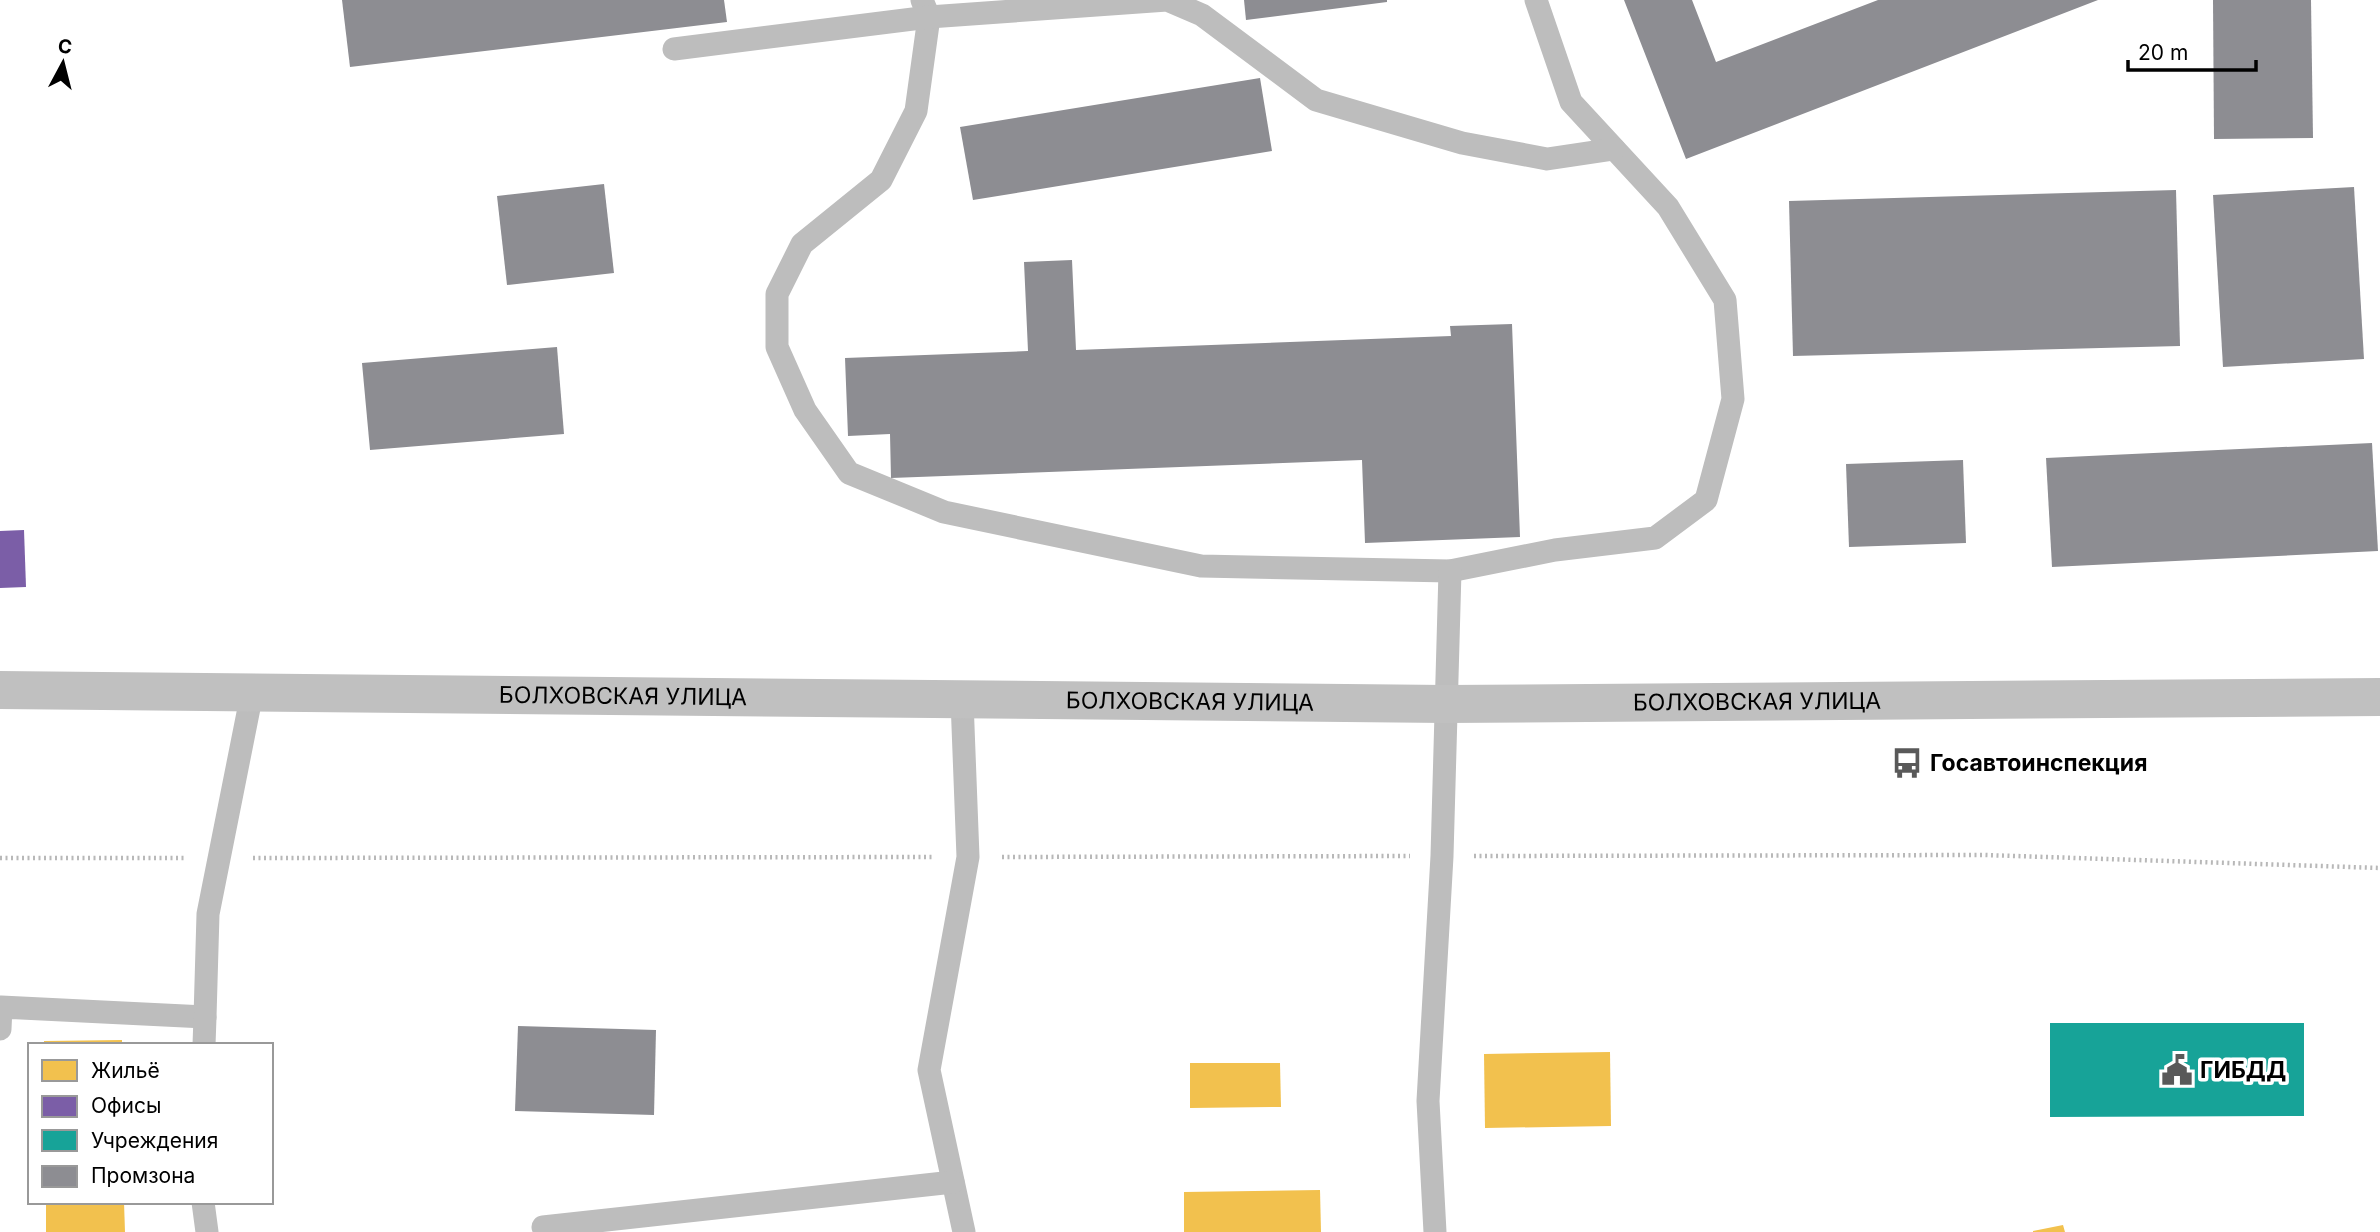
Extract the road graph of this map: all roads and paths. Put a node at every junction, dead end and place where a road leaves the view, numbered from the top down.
1 (1536, 0) edge
2 (925, 8) edge
3 (674, 50) dead end
4 (1614, 149) junction
5 (1450, 571) junction
6 (0, 691) edge
7 (252, 693) junction
8 (2380, 697) edge
9 (962, 700) junction
10 (1446, 704) junction
11 (1442, 856) junction
12 (968, 857) junction
13 (0, 858) edge
14 (219, 858) junction
15 (2380, 868) edge
16 (0, 1015) edge
17 (205, 1017) junction
18 (204, 1043) edge
19 (953, 1182) junction
20 (203, 1204) edge
21 (543, 1227) dead end
22 (207, 1232) edge
23 (964, 1232) edge
24 (1435, 1232) edge

1 - 4 lane
2 - 3 lane
2 - 4 lane
2 - 5 lane
4 - 5 lane
5 - 10 lane
6 - 7 main road, БОЛХОВСКАЯ УЛИЦА
7 - 9 main road, БОЛХОВСКАЯ УЛИЦА
7 - 14 lane
8 - 10 main road, БОЛХОВСКАЯ УЛИЦА
9 - 10 main road, БОЛХОВСКАЯ УЛИЦА
9 - 12 lane
10 - 11 lane
11 - 12 path
11 - 15 path
11 - 24 lane
12 - 14 path
12 - 19 lane
13 - 14 path
14 - 17 lane
16 - 17 lane
17 - 18 lane
19 - 21 lane
19 - 23 lane
20 - 22 lane

